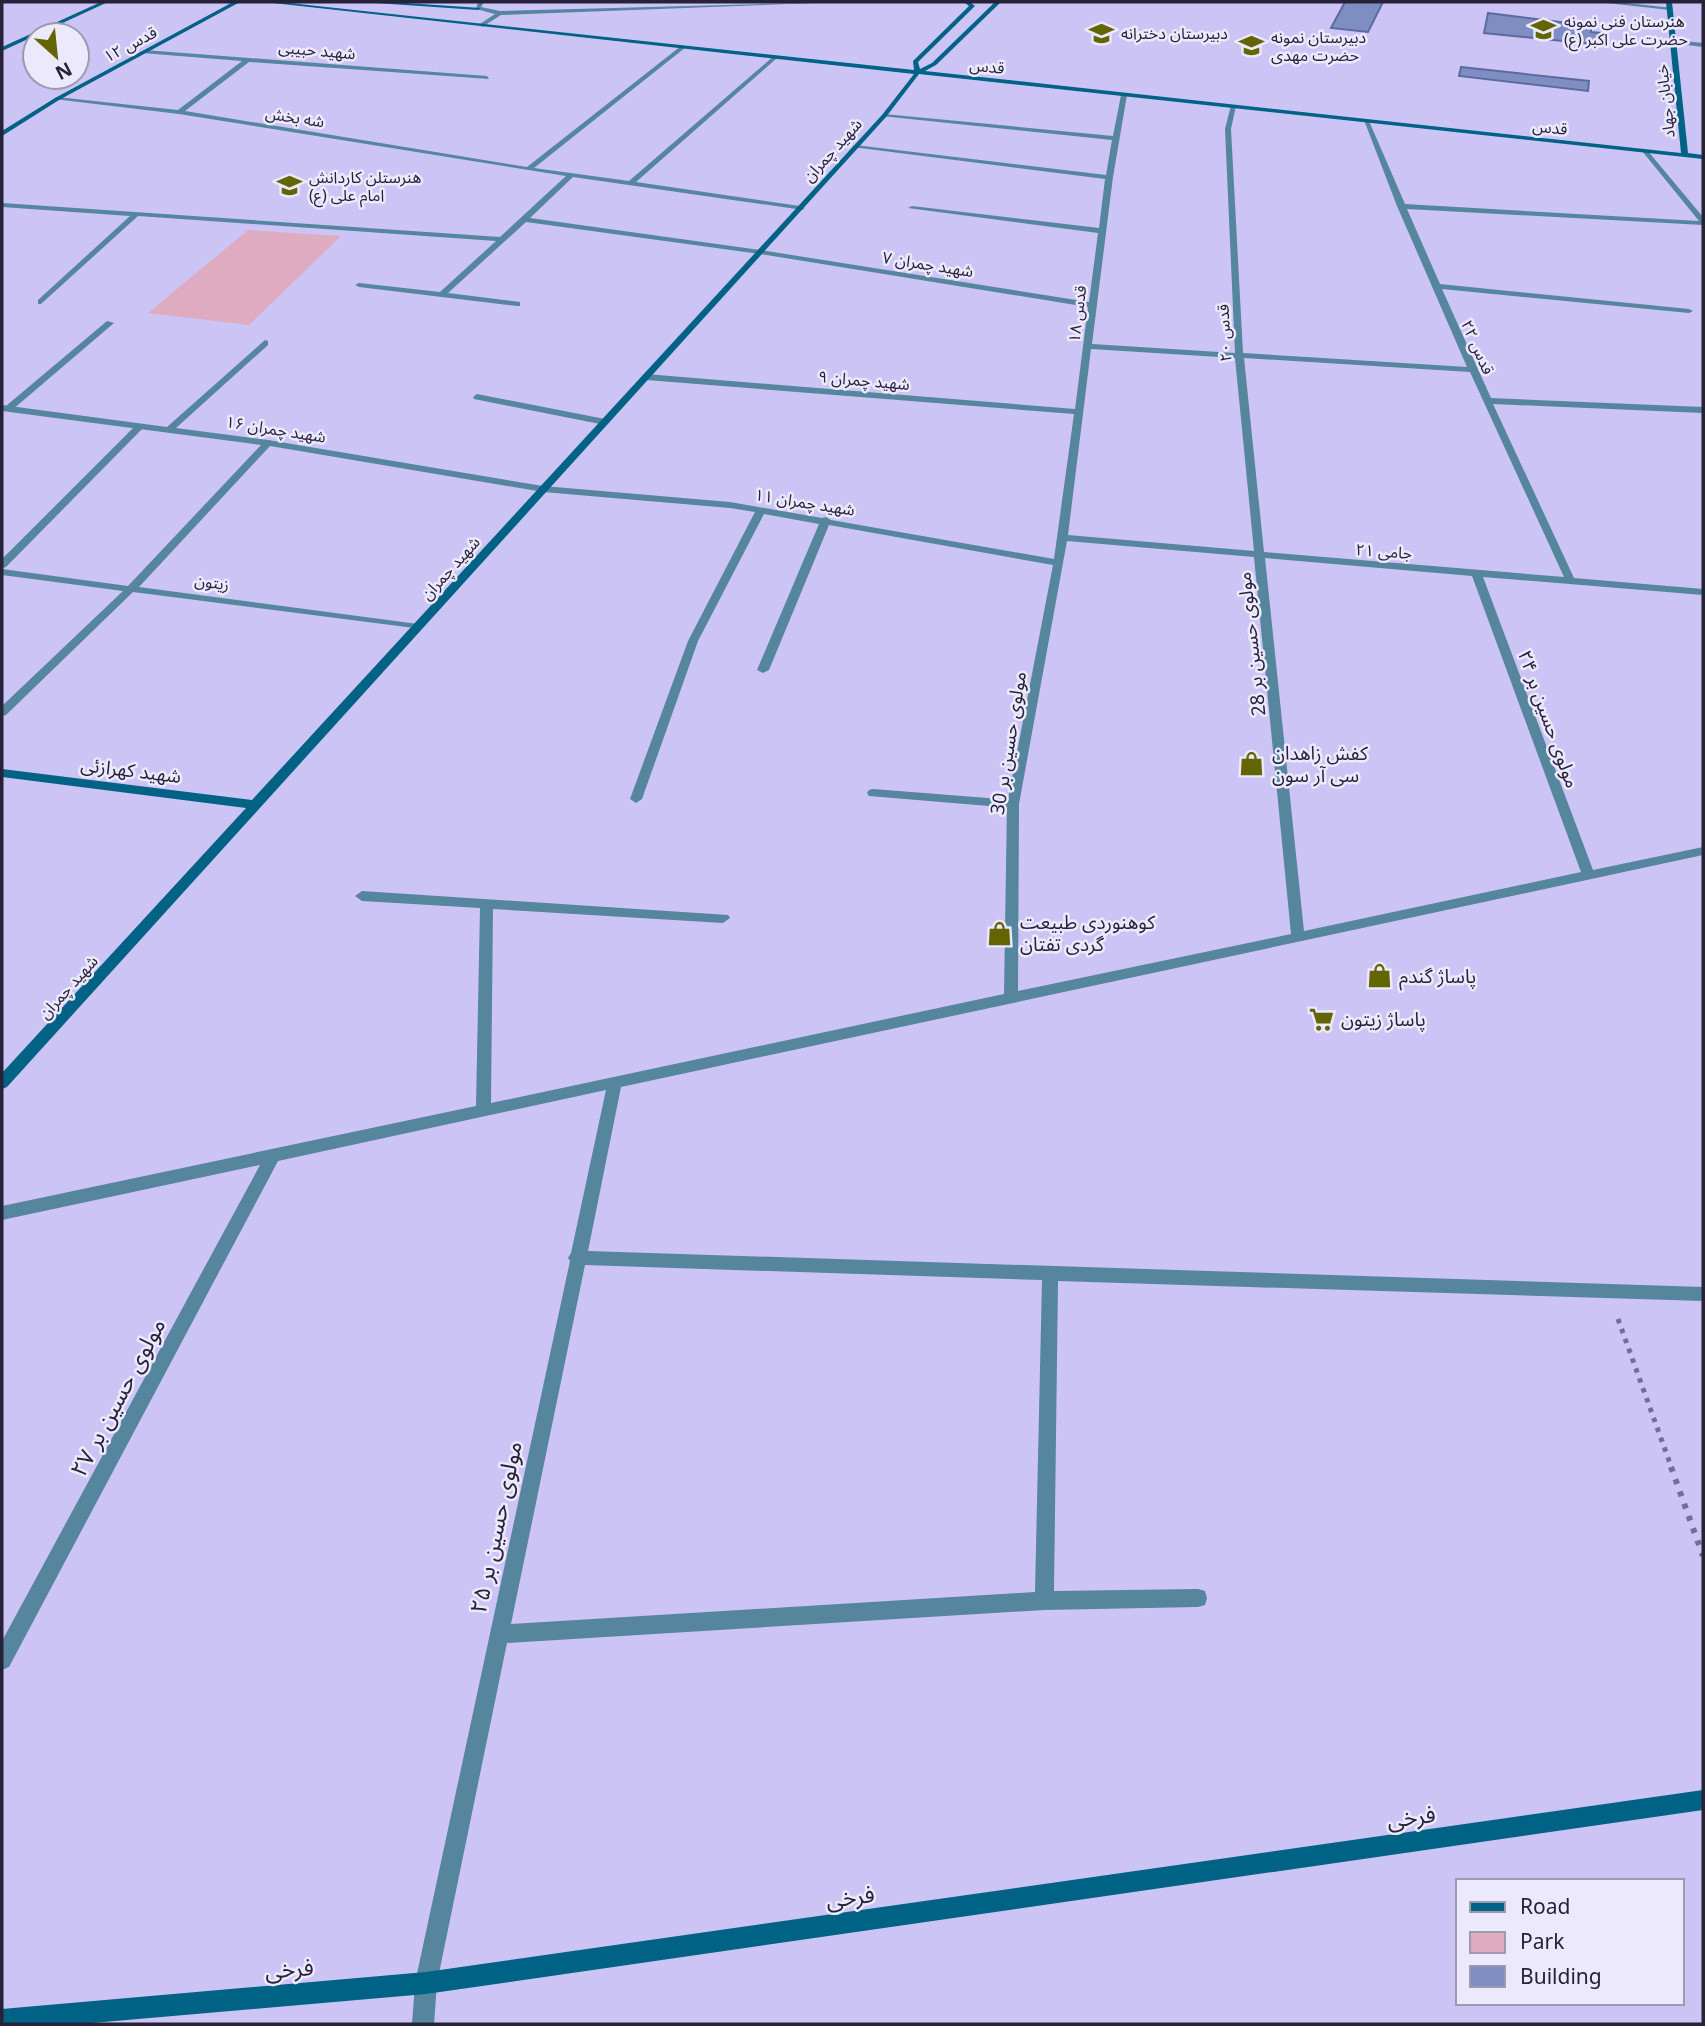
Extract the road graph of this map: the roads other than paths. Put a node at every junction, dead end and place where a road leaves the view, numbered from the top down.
1 (105, 2) edge
2 (237, 2) edge
3 (267, 2) edge
4 (364, 2) edge
5 (839, 2) edge
6 (967, 2) edge
7 (998, 2) edge
8 (1601, 2) edge
9 (384, 3) edge
10 (480, 5) edge
11 (1670, 5) edge
12 (500, 13) junction
13 (482, 25) junction
14 (1673, 42) junction
15 (1703, 45) edge
16 (683, 47) junction
17 (2, 49) edge
18 (144, 52) junction
19 (775, 57) junction
20 (249, 59) junction
21 (918, 72) junction
22 (487, 78) dead end
23 (1124, 95) junction
24 (57, 99) junction
25 (1233, 106) junction
26 (179, 112) junction
27 (884, 116) junction
28 (1366, 121) junction
29 (2, 134) edge
30 (1116, 138) junction
31 (855, 147) junction
32 (1644, 151) junction
33 (1685, 155) junction
34 (1703, 157) edge
35 (528, 169) junction
36 (571, 175) junction
37 (1109, 177) junction
38 (631, 183) junction
39 (2, 205) edge
40 (1401, 206) junction
41 (800, 208) junction
42 (912, 208) dead end
43 (136, 214) junction
44 (528, 220) junction
45 (1703, 222) edge
46 (1102, 231) junction
47 (499, 239) junction
48 (760, 252) junction
49 (359, 285) dead end
50 (1436, 286) junction
51 (442, 295) junction
52 (41, 302) dead end
53 (517, 304) dead end
54 (1092, 305) junction
55 (1689, 311) dead end
56 (110, 323) dead end
57 (265, 343) dead end
58 (1087, 346) junction
59 (1239, 356) junction
60 (1473, 370) junction
61 (646, 377) junction
62 (478, 397) dead end
63 (1487, 401) junction
64 (5, 408) edge
65 (1703, 410) edge
66 (1079, 412) junction
67 (605, 422) junction
68 (140, 426) junction
69 (169, 430) junction
70 (268, 443) junction
71 (543, 489) junction
72 (761, 512) junction
73 (826, 520) junction
74 (1063, 538) junction
75 (1259, 557) junction
76 (1058, 563) junction
77 (2, 565) edge
78 (2, 572) edge
79 (1477, 574) junction
80 (1571, 582) junction
81 (133, 587) junction
82 (1703, 592) edge
83 (418, 626) junction
84 (763, 670) dead end
85 (2, 712) edge
86 (2, 773) edge
87 (873, 793) dead end
88 (636, 799) dead end
89 (1013, 804) junction
90 (256, 805) junction
91 (1703, 851) edge
92 (1588, 876) junction
93 (362, 896) dead end
94 (487, 905) junction
95 (723, 918) dead end
96 (1298, 937) junction
97 (1011, 999) junction
98 (2, 1083) edge
99 (615, 1083) junction
100 (483, 1110) junction
101 (273, 1155) junction
102 (2, 1213) edge
103 (576, 1258) junction
104 (1050, 1273) junction
105 (1703, 1294) edge
106 (1198, 1598) dead end
107 (1044, 1601) junction
108 (498, 1634) junction
109 (2, 1660) edge
110 (1703, 1800) edge
111 (426, 1983) junction
112 (2, 2020) edge
113 (423, 2024) edge

1 - 17 street
2 - 18 street, قدس ۱۲
3 - 13 street, قدس
4 - 9 street
5 - 12 street
6 - 21 street, شهید چمران
7 - 21 street, شهید چمران
8 - 11 street
9 - 10 street
10 - 12 street
11 - 14 street, خیابان جهاد
12 - 13 street
13 - 16 street, قدس
14 - 15 street
14 - 33 street, خیابان جهاد
16 - 19 street, قدس
16 - 35 street
18 - 20 street, شهید حبیبی
18 - 24 street, قدس ۱۲
19 - 21 street, قدس
19 - 38 street
20 - 22 street, شهید حبیبی
20 - 26 street
21 - 23 street, قدس
21 - 27 street, شهید چمران
23 - 25 street, قدس
23 - 30 street, قدس ۱۸
24 - 26 street, شه بخش
24 - 29 street, قدس ۱۲
25 - 28 street, قدس
25 - 59 street, قدس ۲۰
26 - 35 street, شه بخش
27 - 30 street
27 - 31 street, شهید چمران
28 - 32 street, قدس
28 - 40 street, قدس ۲۲
30 - 37 street, قدس ۱۸
31 - 37 street
31 - 41 street, شهید چمران
32 - 33 street, قدس
32 - 45 street
33 - 34 street, قدس
35 - 36 street, شه بخش
36 - 38 street, شه بخش
36 - 44 street
37 - 46 street, قدس ۱۸
38 - 41 street, شه بخش
39 - 43 street
40 - 45 street
40 - 50 street, قدس ۲۲
41 - 48 street, شهید چمران
42 - 46 street
43 - 47 street
43 - 52 street
44 - 47 street
44 - 48 street, شهید چمران ۷
46 - 54 street, قدس ۱۸
47 - 51 street
48 - 54 street, شهید چمران ۷
48 - 61 street, شهید چمران
49 - 51 street
50 - 55 street
50 - 60 street, قدس ۲۲
51 - 53 street
54 - 58 street, قدس ۱۸
56 - 64 street
57 - 69 street
58 - 59 street
58 - 66 street, قدس ۱۸
59 - 60 street
59 - 75 street, قدس ۲۰
60 - 63 street, قدس ۲۲
61 - 66 street, شهید چمران ۹
61 - 67 street, شهید چمران
62 - 67 street
63 - 65 street
63 - 80 street, قدس ۲۲
64 - 68 street, شهید چمران ۱۶
66 - 74 street, قدس ۱۸
67 - 71 street, شهید چمران
68 - 69 street, شهید چمران ۱۶
68 - 77 street
69 - 70 street, شهید چمران ۱۶
70 - 71 street, شهید چمران ۱۶
70 - 81 street
71 - 72 street, شهید چمران ۱۱
71 - 83 street, شهید چمران
72 - 73 street, شهید چمران ۱۱
72 - 88 street
73 - 76 street, شهید چمران ۱۱
73 - 84 street
74 - 75 street, جامی ۲۱
74 - 76 street, مولوی حسین بر 30
75 - 79 street, جامی ۲۱
75 - 96 street, مولوی حسین بر 28
76 - 89 street, مولوی حسین بر 30
78 - 81 street, زیتون
79 - 80 street, جامی ۲۱
79 - 92 street, مولوی حسین بر ۲۴
80 - 82 street, جامی ۲۱
81 - 83 street, زیتون
81 - 85 street
83 - 90 street, شهید چمران
86 - 90 street, شهید کهرازئی
87 - 89 street
89 - 97 street, مولوی حسین بر 30
90 - 98 street, شهید چمران
91 - 92 street
92 - 96 street
93 - 94 street
94 - 95 street
94 - 100 street
96 - 97 street
97 - 99 street
99 - 100 street
99 - 103 street, مولوی حسین بر ۲۵
100 - 101 street
101 - 102 street
101 - 109 street, مولوی حسین بر ۲۷
103 - 104 street
103 - 108 street, مولوی حسین بر ۲۵
104 - 105 street
104 - 107 street
106 - 107 street
107 - 108 street
108 - 111 street, مولوی حسین بر ۲۵
110 - 111 street, فرخی
111 - 112 street, فرخی
111 - 113 street, مولوی حسین بر ۲۵

